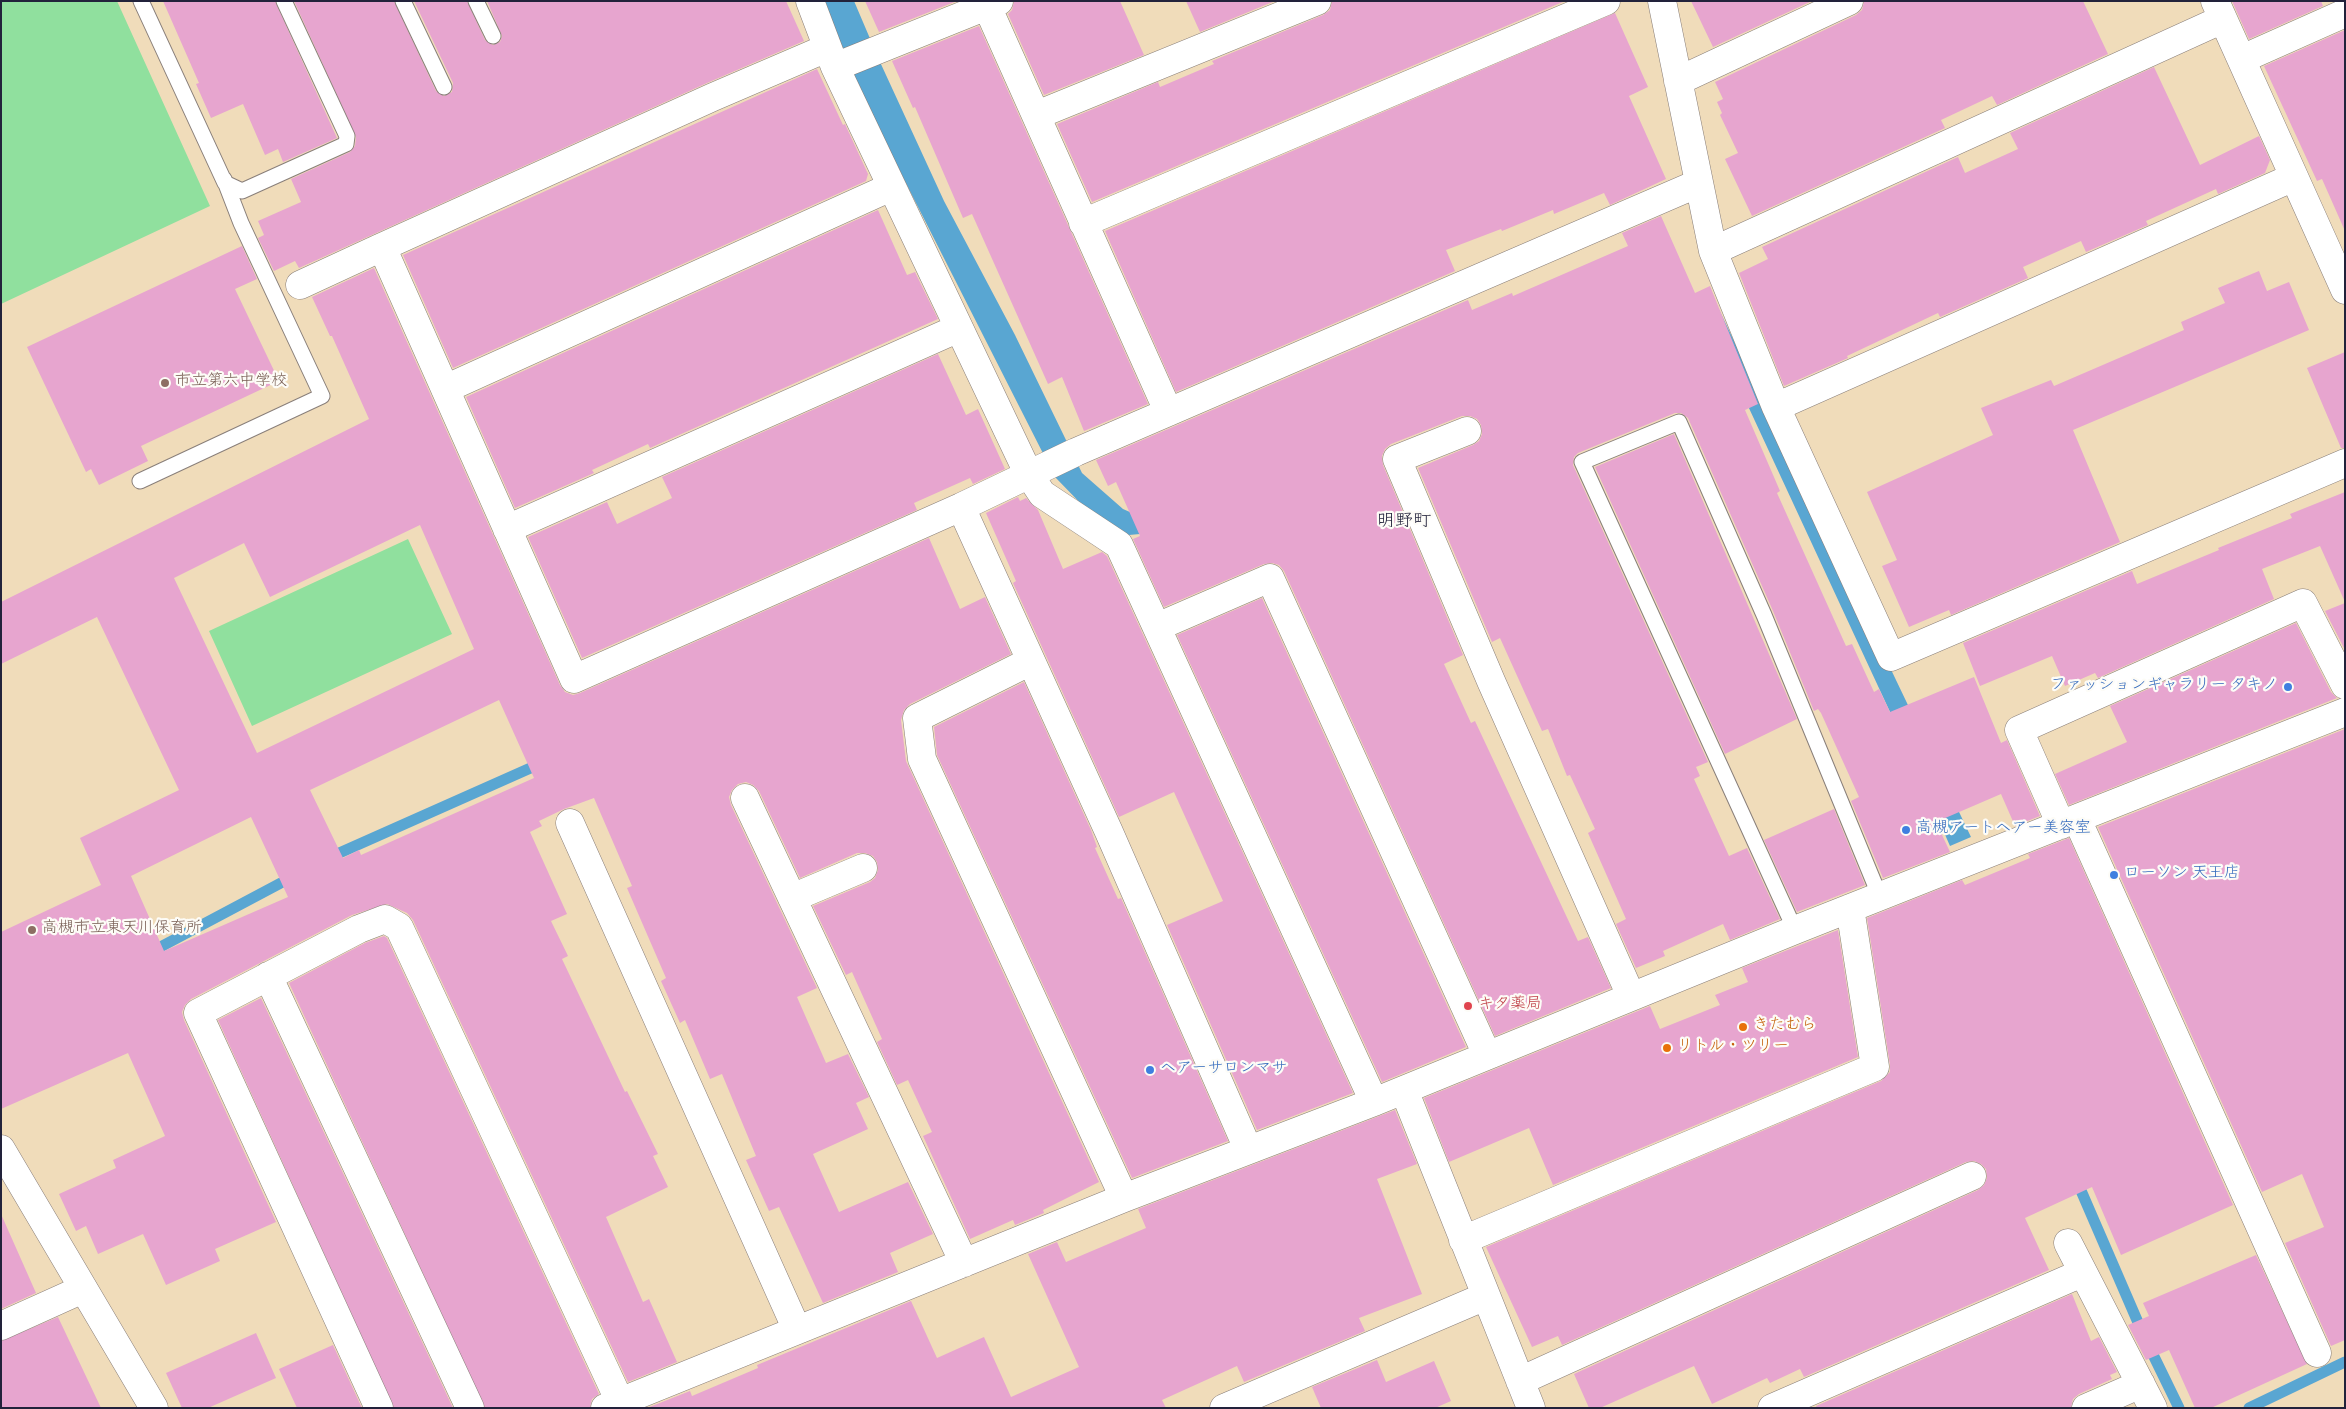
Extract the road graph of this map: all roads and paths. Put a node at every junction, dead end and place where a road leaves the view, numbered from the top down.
1 (141, 1) edge
2 (284, 1) edge
3 (403, 1) edge
4 (476, 1) edge
5 (810, 1) edge
6 (1317, 1) edge
7 (1606, 1) edge
8 (1662, 1) edge
9 (1849, 1) edge
10 (993, 3) edge
11 (2219, 10) edge
12 (2345, 13) edge
13 (493, 36) dead end
14 (835, 59) junction
15 (2242, 59) junction
16 (1678, 81) junction
17 (444, 88) dead end
18 (1037, 115) junction
19 (223, 177) junction
20 (2294, 177) junction
21 (1699, 183) junction
22 (892, 187) junction
23 (1083, 223) junction
24 (382, 247) junction
25 (1713, 251) junction
26 (300, 286) dead end
27 (2345, 290) edge
28 (958, 328) junction
29 (444, 389) junction
30 (1776, 407) junction
31 (1168, 411) junction
32 (1467, 431) dead end
33 (2345, 464) edge
34 (1037, 469) junction
35 (140, 481) dead end
36 (961, 507) junction
37 (507, 529) junction
38 (1157, 627) junction
39 (1031, 661) junction
40 (2345, 685) edge
41 (2345, 712) edge
42 (745, 798) dead end
43 (2069, 822) junction
44 (570, 823) dead end
45 (863, 868) dead end
46 (1880, 897) junction
47 (792, 898) junction
48 (1850, 908) junction
49 (1795, 930) junction
50 (268, 976) junction
51 (1631, 996) junction
52 (1487, 1055) junction
53 (1404, 1090) junction
54 (1374, 1102) junction
55 (1, 1149) edge
56 (1248, 1149) junction
57 (1972, 1176) dead end
58 (1124, 1198) junction
59 (1464, 1240) junction
60 (2068, 1243) dead end
61 (964, 1263) junction
62 (2082, 1273) junction
63 (83, 1288) junction
64 (1486, 1296) junction
65 (1, 1326) edge
66 (797, 1330) junction
67 (2317, 1353) dead end
68 (1520, 1380) junction
69 (2147, 1396) edge
70 (612, 1405) edge
71 (154, 1408) edge
72 (380, 1408) edge
73 (470, 1408) edge
74 (1224, 1408) edge
75 (1531, 1408) edge
76 (1772, 1408) edge
77 (2086, 1408) edge

1 - 19 lane
2 - 19 lane
3 - 17 lane
4 - 13 lane
5 - 14 street
6 - 18 street
7 - 23 street
8 - 16 street
9 - 16 street
10 - 14 street
10 - 18 street
11 - 15 street
11 - 25 street
12 - 15 street
14 - 22 street
14 - 24 street
15 - 20 street
16 - 21 street
18 - 23 street
19 - 35 lane
20 - 27 street
20 - 30 street
21 - 25 street
21 - 31 street
22 - 28 street
22 - 29 street
23 - 31 street
24 - 26 street
24 - 29 street
25 - 30 street
28 - 34 street
28 - 37 street
29 - 37 street
30 - 33 street
31 - 34 street
32 - 51 street
34 - 36 street
34 - 38 street
36 - 37 street
36 - 39 street
38 - 52 street
38 - 54 street
39 - 56 street
39 - 58 street
40 - 43 street
41 - 43 street
42 - 47 street
43 - 46 street
43 - 67 street
44 - 66 street
45 - 47 street
46 - 48 street
46 - 49 lane
47 - 61 street
48 - 49 street
48 - 59 street
49 - 51 street
50 - 70 street
50 - 72 street
50 - 73 street
51 - 52 street
52 - 53 street
53 - 54 street
53 - 59 street
54 - 56 street
55 - 63 street
56 - 58 street
57 - 68 street
58 - 61 street
59 - 64 street
60 - 62 street
61 - 66 street
62 - 69 street
62 - 76 street
63 - 65 street
63 - 71 street
64 - 68 street
64 - 74 street
66 - 70 street
68 - 75 street
69 - 77 street

